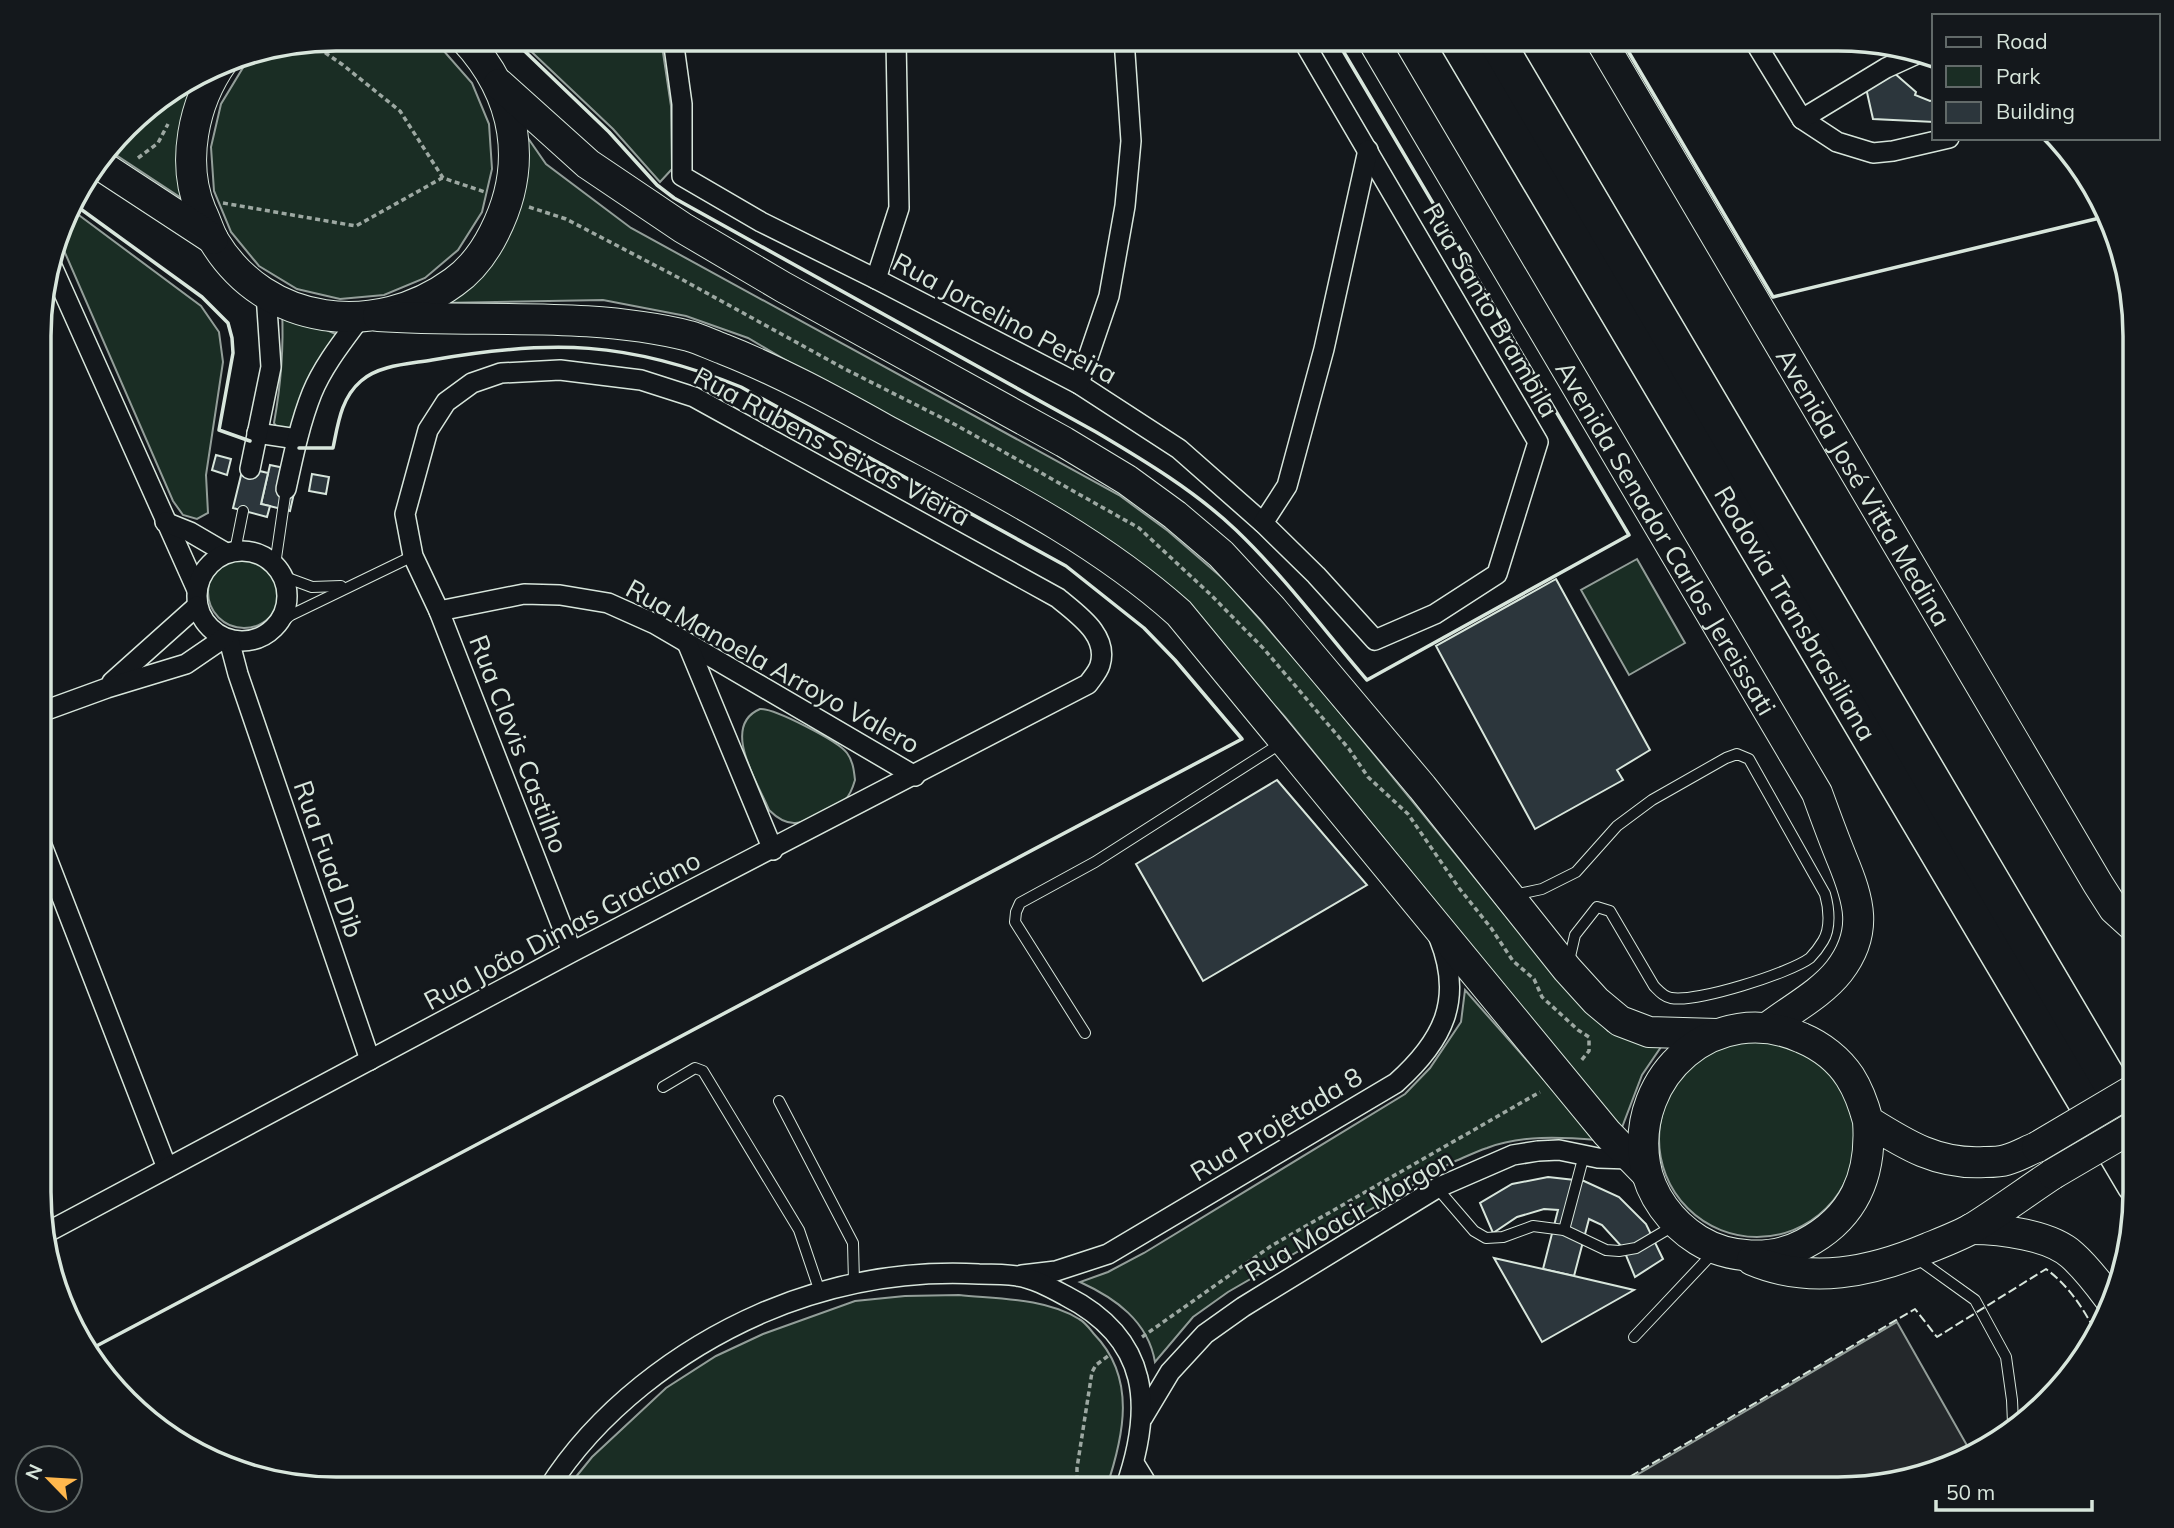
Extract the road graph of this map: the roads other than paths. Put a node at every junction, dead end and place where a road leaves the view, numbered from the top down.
1 (477, 51) edge
2 (675, 51) edge
3 (897, 51) edge
4 (1125, 51) edge
5 (1309, 51) edge
6 (1379, 51) edge
7 (1463, 51) edge
8 (1502, 51) edge
9 (1607, 51) edge
10 (1760, 51) edge
11 (1906, 59) edge
12 (210, 80) edge
13 (499, 84) junction
14 (1802, 118) junction
15 (1940, 140) edge
16 (1368, 150) junction
17 (105, 169) edge
18 (213, 239) junction
19 (57, 277) edge
20 (876, 279) junction
21 (266, 294) junction
22 (369, 317) junction
23 (1079, 384) junction
24 (257, 433) junction
25 (297, 439) junction
26 (250, 468) dead end
27 (286, 489) joint
28 (243, 511) dead end
29 (165, 522) junction
30 (1263, 523) junction
31 (231, 552) junction
32 (414, 556) junction
33 (279, 570) junction
34 (355, 583) junction
35 (197, 598) junction
36 (439, 611) junction
37 (274, 628) junction
38 (226, 639) junction
39 (252, 640) junction
40 (1376, 640) joint
41 (688, 645) junction
42 (1100, 667) joint
43 (238, 674) junction
44 (107, 688) junction
45 (51, 708) edge
46 (1286, 740) junction
47 (915, 776) junction
48 (773, 850) junction
49 (51, 869) edge
50 (1509, 897) junction
51 (2123, 917) edge
52 (1433, 924) junction
53 (572, 952) junction
54 (1567, 969) junction
55 (1767, 1028) junction
56 (1085, 1034) dead end
57 (1717, 1034) junction
58 (370, 1060) junction
59 (663, 1087) dead end
60 (2123, 1096) edge
61 (779, 1101) dead end
62 (2123, 1105) edge
63 (1868, 1121) junction
64 (2123, 1132) edge
65 (1584, 1155) junction
66 (2123, 1165) edge
67 (1638, 1166) junction
68 (167, 1168) junction
69 (1437, 1188) junction
70 (1676, 1224) junction
71 (1971, 1228) junction
72 (53, 1230) edge
73 (1564, 1230) junction
74 (1727, 1252) junction
75 (1912, 1255) junction
76 (1018, 1276) junction
77 (854, 1282) junction
78 (820, 1292) junction
79 (2105, 1292) edge
80 (1634, 1337) dead end
81 (1142, 1418) junction
82 (2012, 1418) edge
83 (1134, 1463) junction
84 (557, 1477) edge
85 (1129, 1477) edge
86 (1143, 1477) edge

1 - 13 main road
2 - 20 street, Rua Jorcelino Pereira
3 - 20 street
4 - 23 street
5 - 16 street, Rua Santo Brambila
6 - 55 main road, Avenida Senador Carlos Jereissati
7 - 66 highway, Rodovia Transbrasiliana
8 - 62 highway, Rodovia Transbrasiliana
9 - 51 main road, Avenida José Vitta Medina
10 - 14 street
11 - 14 street
12 - 18 main road
13 - 22 main road
13 - 50 main road
14 - 15 street
16 - 30 street
16 - 40 street, Rua Santo Brambila
17 - 18 main road
18 - 21 main road
19 - 29 street
20 - 23 street, Rua Jorcelino Pereira
21 - 22 main road
21 - 24 street
22 - 25 street
22 - 46 main road
23 - 30 street, Rua Jorcelino Pereira
24 - 25 street
24 - 26 street
25 - 27 street
27 - 33 lane
28 - 31 lane
29 - 31 street
29 - 35 street
30 - 40 street, Rua Jorcelino Pereira
31 - 33 street
31 - 35 street
32 - 34 lane
32 - 36 street, Rua Clovis Castilho
32 - 42 street, Rua Rubens Seixas Vieira
33 - 34 lane
33 - 37 street
34 - 37 lane
35 - 38 street
35 - 44 street
36 - 41 street, Rua Manoela Arroyo Valero
36 - 53 street, Rua Clovis Castilho
37 - 39 street
38 - 39 street
38 - 43 street, Rua Fuad Dib
38 - 44 street
39 - 43 street
41 - 47 street, Rua Manoela Arroyo Valero
41 - 48 street
42 - 47 street, Rua João Dimas Graciano
43 - 58 street, Rua Fuad Dib
44 - 45 street
46 - 52 main road
46 - 56 lane
47 - 48 street, Rua João Dimas Graciano
48 - 53 street, Rua João Dimas Graciano
49 - 68 street
50 - 54 main road
50 - 54 lane
52 - 67 main road
52 - 76 street, Rua Projetada 8
53 - 58 street, Rua João Dimas Graciano
54 - 57 main road
55 - 57 main road
55 - 63 main road
57 - 67 main road
58 - 68 street, Rua João Dimas Graciano
59 - 78 lane
60 - 63 main road, bridge
61 - 77 lane
63 - 74 main road
64 - 71 main road, bridge
65 - 67 street, Rua Moacir Morgon
65 - 69 street, Rua Moacir Morgon
65 - 73 lane
67 - 70 main road
68 - 72 street, Rua João Dimas Graciano
69 - 73 lane
69 - 81 street, Rua Moacir Morgon
70 - 73 lane
70 - 74 main road
71 - 75 main road
71 - 79 main road
74 - 75 main road
74 - 80 lane
75 - 82 lane
76 - 77 street
76 - 81 street
77 - 78 street
78 - 84 street
81 - 83 street
83 - 85 street
83 - 86 street

